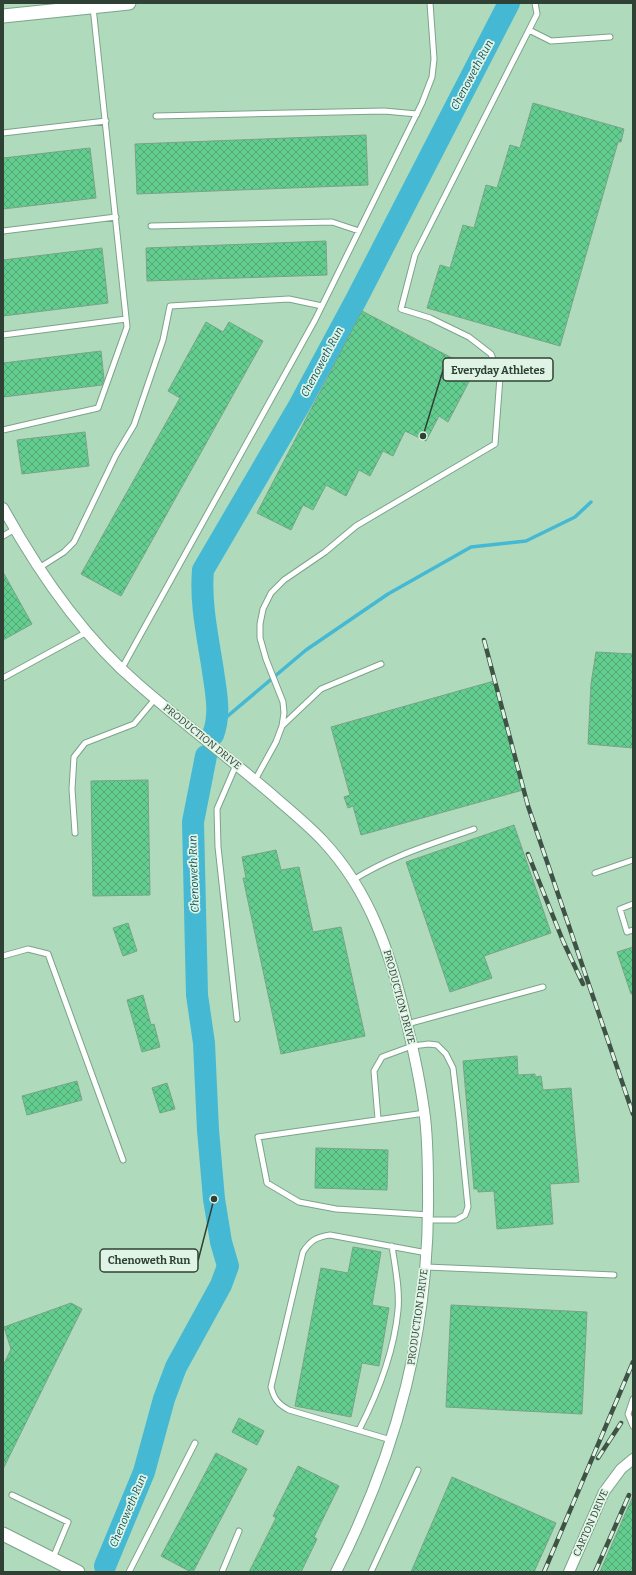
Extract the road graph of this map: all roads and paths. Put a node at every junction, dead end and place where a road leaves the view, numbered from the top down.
1 (129, 3) edge
2 (430, 3) edge
3 (535, 3) edge
4 (93, 6) junction
5 (3, 16) edge
6 (529, 30) junction
7 (610, 37) dead end
8 (417, 114) junction
9 (156, 116) dead end
10 (106, 121) junction
11 (3, 133) edge
12 (116, 217) junction
13 (151, 226) dead end
14 (3, 230) edge
15 (359, 231) junction
16 (322, 306) junction
17 (126, 319) junction
18 (3, 335) edge
19 (3, 430) edge
20 (3, 508) edge
21 (15, 529) junction
22 (3, 536) edge
23 (39, 568) junction
24 (87, 632) junction
25 (381, 664) dead end
26 (122, 668) junction
27 (3, 678) edge
28 (156, 698) junction
29 (282, 726) junction
30 (236, 765) junction
31 (255, 780) junction
32 (474, 830) dead end
33 (75, 833) dead end
34 (633, 860) edge
35 (595, 873) dead end
36 (353, 880) junction
37 (633, 904) edge
38 (633, 930) edge
39 (3, 956) edge
40 (543, 987) dead end
41 (237, 1019) dead end
42 (407, 1024) junction
43 (412, 1046) junction
44 (425, 1112) junction
45 (378, 1119) junction
46 (123, 1160) dead end
47 (429, 1218) junction
48 (392, 1246) junction
49 (427, 1253) junction
50 (426, 1267) junction
51 (614, 1275) dead end
52 (633, 1399) edge
53 (633, 1426) edge
54 (359, 1430) junction
55 (392, 1440) junction
56 (195, 1443) dead end
57 (633, 1459) edge
58 (418, 1470) dead end
59 (12, 1495) dead end
60 (239, 1531) dead end
61 (3, 1534) edge
62 (52, 1559) junction
63 (76, 1572) edge
64 (129, 1572) edge
65 (222, 1572) edge
66 (336, 1572) edge
67 (371, 1572) edge
68 (569, 1572) edge

1 - 4 street
2 - 8 lane
3 - 6 lane
4 - 5 street
4 - 10 lane
6 - 7 lane
6 - 29 lane
8 - 9 lane
8 - 15 lane
10 - 11 lane
10 - 12 lane
12 - 14 lane
12 - 17 lane
13 - 15 lane
15 - 16 lane
16 - 23 lane
16 - 26 lane
17 - 18 lane
17 - 19 lane
20 - 21 street, PRODUCTION DRIVE
21 - 22 lane
21 - 23 street, PRODUCTION DRIVE
23 - 24 street, PRODUCTION DRIVE
24 - 26 street, PRODUCTION DRIVE
24 - 27 lane
25 - 29 lane
26 - 28 street, PRODUCTION DRIVE
28 - 30 street, PRODUCTION DRIVE
28 - 33 lane
29 - 31 lane
30 - 31 street, PRODUCTION DRIVE
30 - 41 lane
31 - 36 street, PRODUCTION DRIVE
32 - 36 lane
34 - 35 lane
36 - 42 street, PRODUCTION DRIVE
37 - 38 lane
39 - 46 lane
40 - 42 lane
42 - 43 street, PRODUCTION DRIVE
43 - 44 street, PRODUCTION DRIVE
43 - 45 lane
43 - 47 lane
44 - 45 lane
44 - 47 street, PRODUCTION DRIVE
45 - 47 lane
47 - 49 street, PRODUCTION DRIVE
48 - 49 lane
48 - 54 lane
48 - 54 lane
49 - 50 street, PRODUCTION DRIVE
50 - 51 lane
50 - 55 street, PRODUCTION DRIVE
52 - 53 lane
54 - 55 lane
55 - 66 street, PRODUCTION DRIVE
56 - 64 lane
57 - 68 street, CARTON DRIVE
58 - 67 lane
59 - 62 lane
60 - 65 lane
61 - 62 street
62 - 63 street

